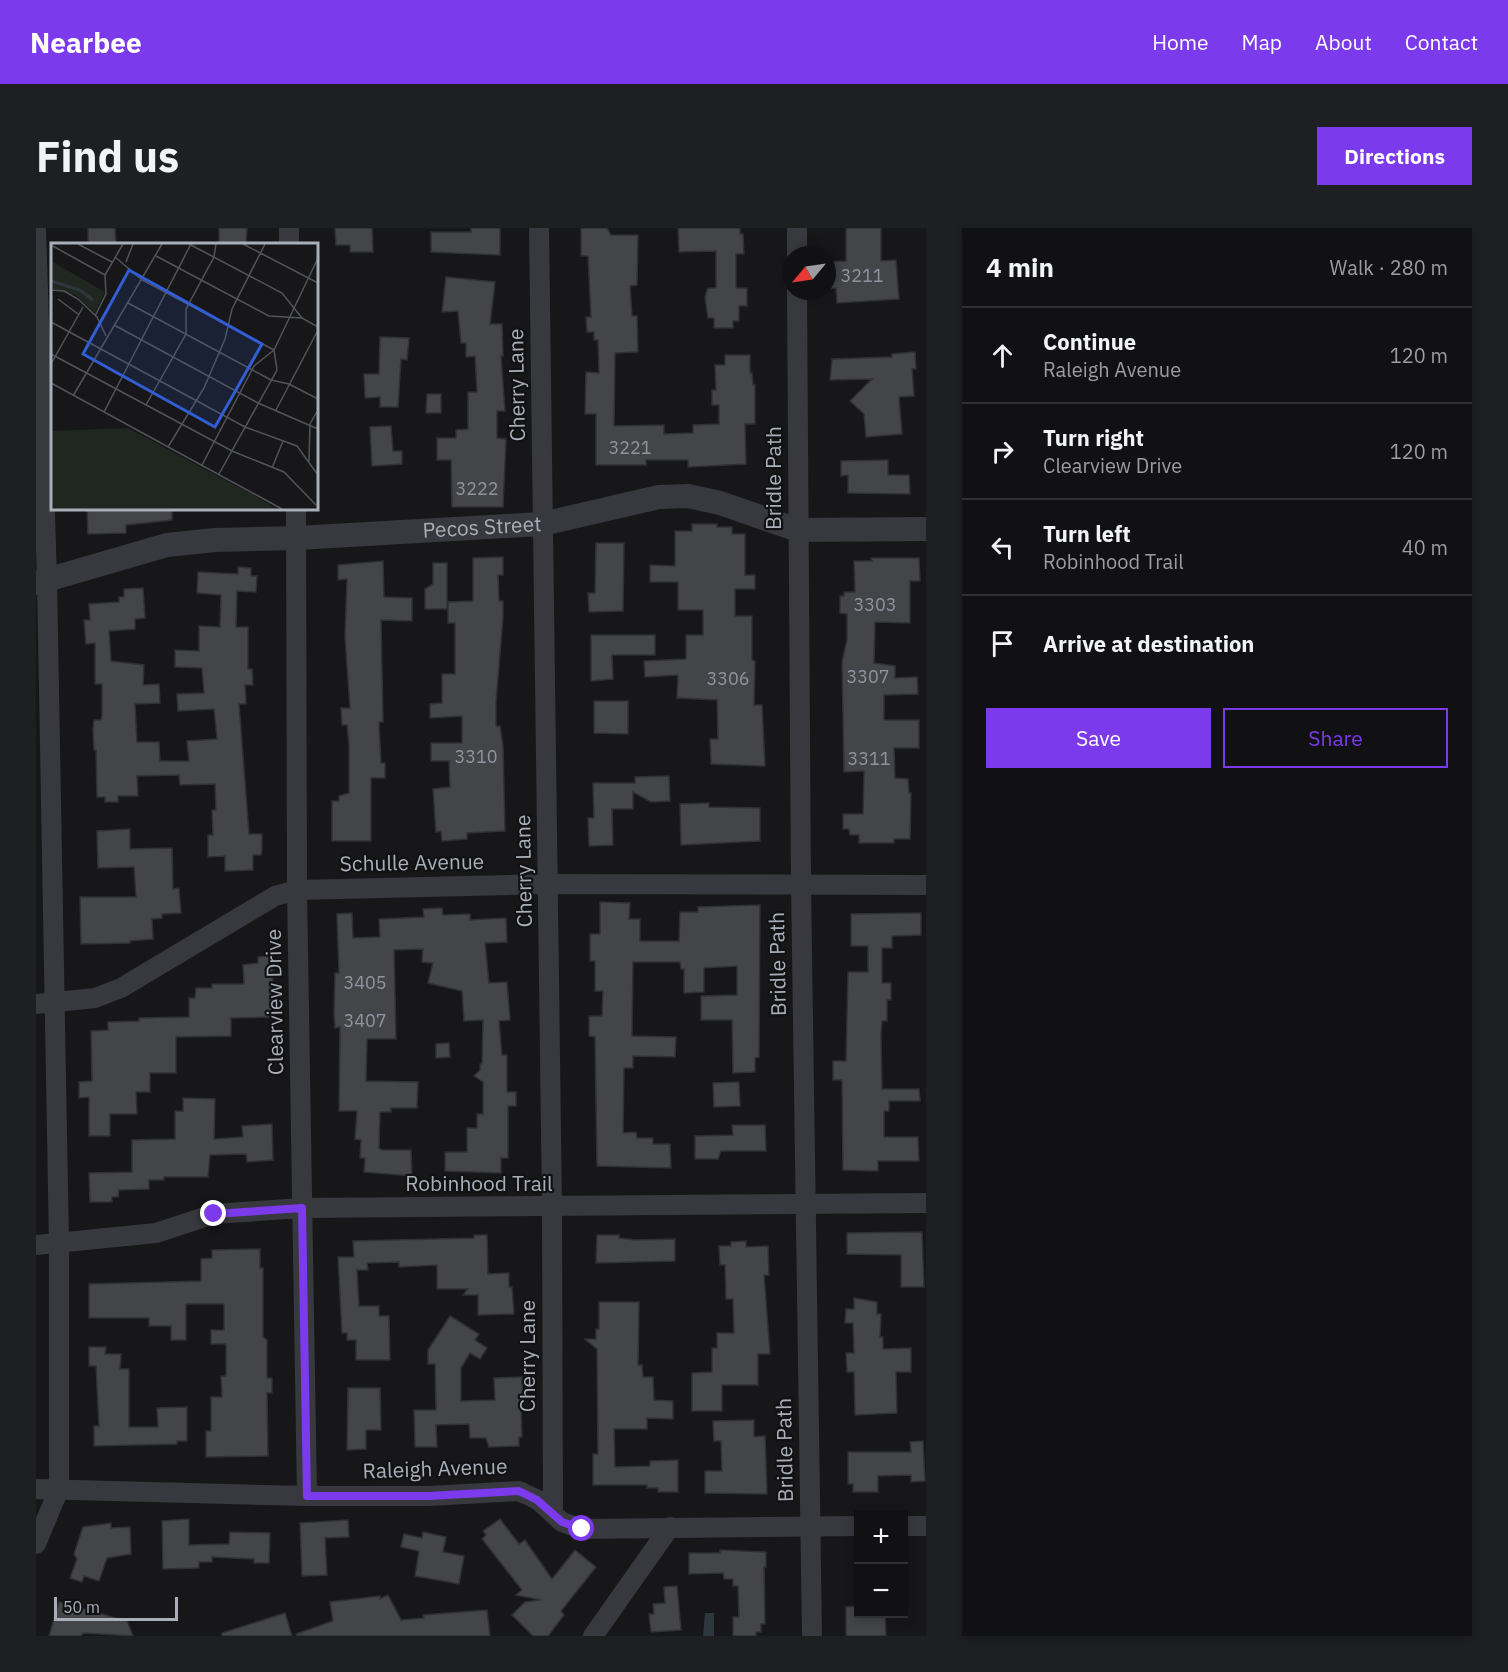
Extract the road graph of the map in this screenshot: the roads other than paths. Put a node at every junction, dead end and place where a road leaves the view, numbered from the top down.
1 (36, 228) edge
2 (539, 228) edge
3 (797, 228) edge
4 (797, 246) edge
5 (797, 300) edge
6 (296, 510) edge
7 (542, 524) junction
8 (926, 529) edge
9 (798, 530) junction
10 (297, 538) junction
11 (41, 581) edge
12 (548, 884) junction
13 (801, 884) junction
14 (926, 885) edge
15 (297, 890) junction
16 (36, 1004) edge
17 (56, 1004) junction
18 (926, 1203) edge
19 (806, 1205) junction
20 (552, 1207) junction
21 (302, 1208) junction
22 (59, 1244) junction
23 (36, 1245) edge
24 (36, 1489) edge
25 (58, 1489) junction
26 (307, 1496) junction
27 (553, 1513) junction
28 (810, 1525) junction
29 (854, 1526) edge
30 (908, 1526) edge
31 (926, 1526) edge
32 (670, 1527) junction
33 (36, 1544) edge
34 (593, 1636) edge
35 (812, 1636) edge

1 - 11 street
2 - 7 street, Cherry Lane
3 - 4 street
5 - 9 street, Bridle Path
6 - 10 street, Clearview Drive
7 - 9 street, Pecos Street
7 - 10 street, Pecos Street
7 - 12 street, Cherry Lane
8 - 9 street, Pecos Street
9 - 13 street, Bridle Path
10 - 11 street, Pecos Street
10 - 15 street, Clearview Drive
11 - 17 street
12 - 13 street, Schulle Avenue
12 - 15 street, Schulle Avenue
12 - 20 street, Cherry Lane
13 - 14 street, Schulle Avenue
13 - 19 street, Bridle Path
15 - 17 street, Schulle Avenue
15 - 21 street, Clearview Drive
16 - 17 street, Schulle Avenue
17 - 22 street
18 - 19 street, Robinhood Trail
19 - 20 street, Robinhood Trail
19 - 28 street, Bridle Path
20 - 21 street, Robinhood Trail
20 - 27 street, Cherry Lane
21 - 22 street, Robinhood Trail
21 - 26 street, Clearview Drive
22 - 23 street, Robinhood Trail
22 - 25 street
24 - 25 street, Raleigh Avenue
25 - 26 street, Raleigh Avenue
25 - 33 street
26 - 27 street, Raleigh Avenue
27 - 32 street, Raleigh Avenue
28 - 29 street, Raleigh Avenue
28 - 32 street, Raleigh Avenue
28 - 35 street, Bridle Path
30 - 31 street
32 - 34 street

